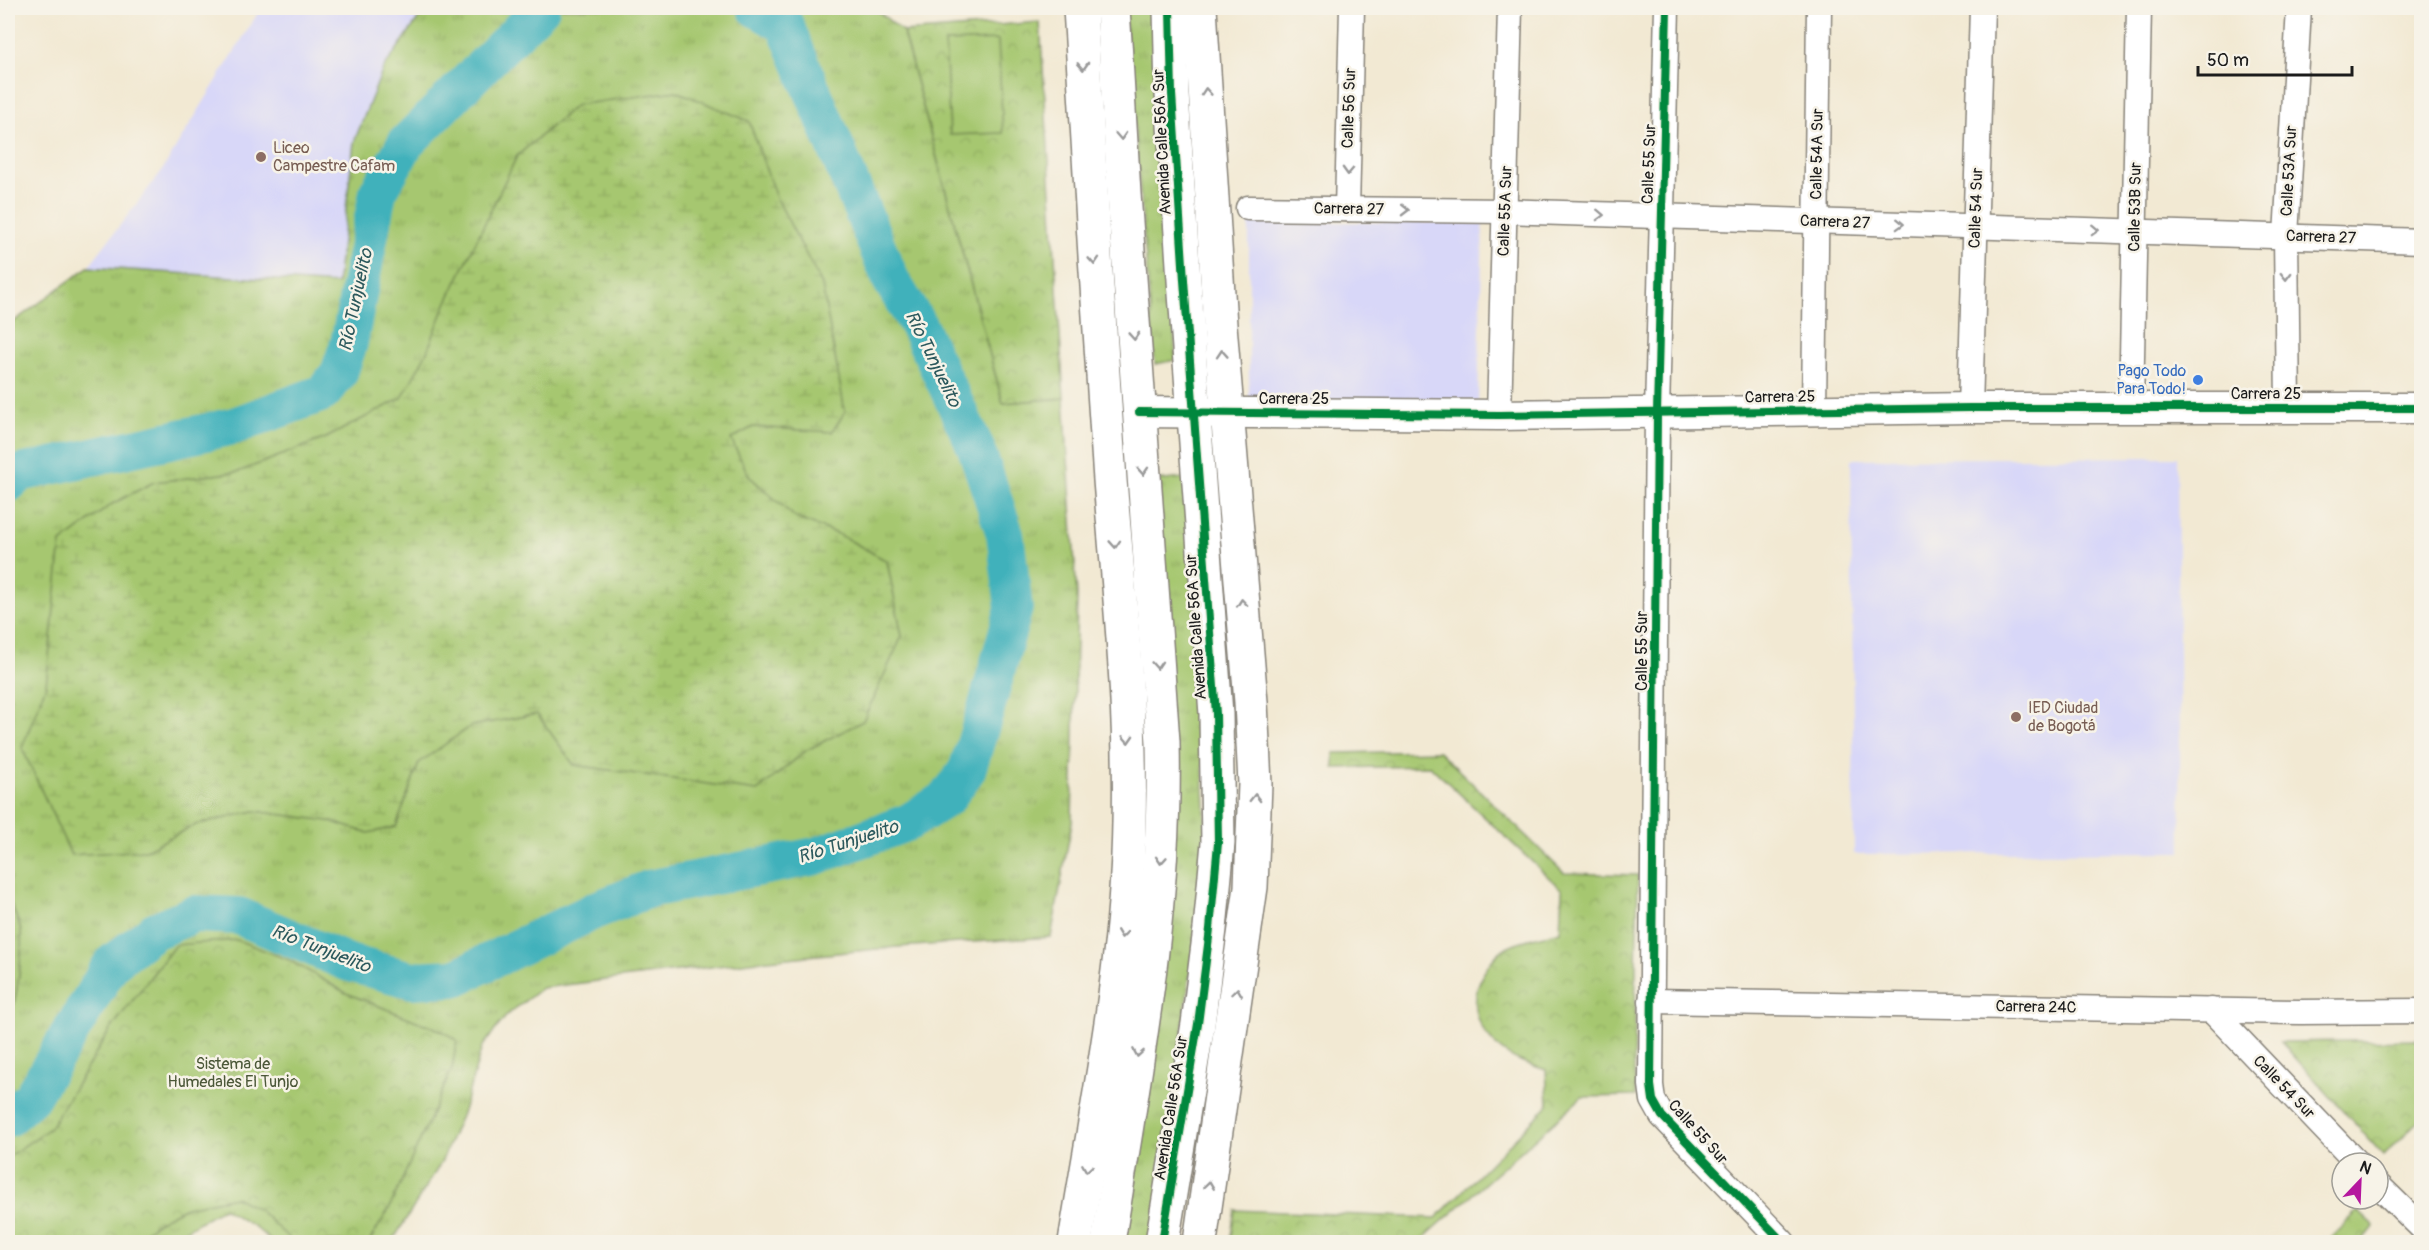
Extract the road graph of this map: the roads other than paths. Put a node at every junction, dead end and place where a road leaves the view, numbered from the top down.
1 (1080, 8) edge
2 (1095, 8) edge
3 (1113, 8) edge
4 (1170, 8) edge
5 (1200, 8) edge
6 (1352, 8) edge
7 (1510, 8) edge
8 (1668, 8) edge
9 (1819, 8) edge
10 (1982, 8) edge
11 (2139, 8) edge
12 (2299, 8) edge
13 (1117, 78) junction
14 (1172, 94) junction
15 (1212, 171) junction
16 (1248, 208) dead end
17 (1347, 209) junction
18 (1505, 211) junction
19 (1661, 217) junction
20 (1816, 222) junction
21 (1976, 227) junction
22 (2134, 232) junction
23 (2286, 236) junction
24 (2421, 241) edge
25 (2131, 407) junction
26 (2288, 407) junction
27 (1970, 408) junction
28 (2421, 408) edge
29 (1814, 409) junction
30 (1139, 412) junction
31 (1193, 412) junction
32 (1227, 412) junction
33 (1657, 413) junction
34 (1499, 415) junction
35 (1252, 726) junction
36 (1218, 813) junction
37 (1651, 1001) junction
38 (2211, 1010) junction
39 (2421, 1011) edge
40 (1100, 1081) junction
41 (2346, 1151) edge
42 (1119, 1175) junction
43 (2390, 1197) edge
44 (2421, 1228) edge
45 (1075, 1242) edge
46 (1108, 1242) edge
47 (1162, 1242) edge
48 (1200, 1242) edge
49 (1783, 1242) edge

1 -> 40 highway
2 - 13 highway
3 - 13 highway
4 - 14 highway, Avenida Calle 56A Sur
15 -> 5 highway
6 -> 17 street, Calle 56 Sur
7 - 18 street, Calle 55A Sur
8 - 19 street, Calle 55 Sur
9 - 20 street, Calle 54A Sur
10 - 21 street, Calle 54 Sur
11 - 22 street, Calle 53B Sur
12 - 23 street, Calle 53A Sur
13 -> 30 highway
14 - 15 highway
14 - 31 highway, Avenida Calle 56A Sur
32 -> 15 highway
16 - 17 street, Carrera 27
17 -> 18 street, Carrera 27
18 -> 19 street, Carrera 27
18 - 34 street, Calle 55A Sur
19 - 20 street, Carrera 27
19 - 33 street, Calle 55 Sur
20 -> 21 street, Carrera 27
20 - 29 street, Calle 54A Sur
21 -> 22 street, Carrera 27
21 - 27 street, Calle 54 Sur
22 - 23 street, Carrera 27
22 - 25 street, Calle 53B Sur
23 - 24 street, Carrera 27
23 -> 26 street, Calle 53A Sur
25 - 26 street, Carrera 25
25 - 27 street, Carrera 25
26 - 28 street, Carrera 25
27 - 29 street, Carrera 25
29 - 33 street, Carrera 25
30 - 31 street, Carrera 25
30 -> 42 highway
31 - 32 street, Carrera 25
31 - 36 highway, Avenida Calle 56A Sur
32 - 34 street, Carrera 25
35 -> 32 highway
33 - 34 street, Carrera 25
33 - 37 street, Calle 55 Sur
35 - 36 highway
48 -> 35 highway
36 - 47 highway, Avenida Calle 56A Sur
37 - 38 street, Carrera 24C
37 - 49 street, Calle 55 Sur
38 - 39 street, Carrera 24C
38 - 41 street, Calle 54 Sur
40 - 42 highway
40 -> 45 highway
42 - 46 highway
43 - 44 street

